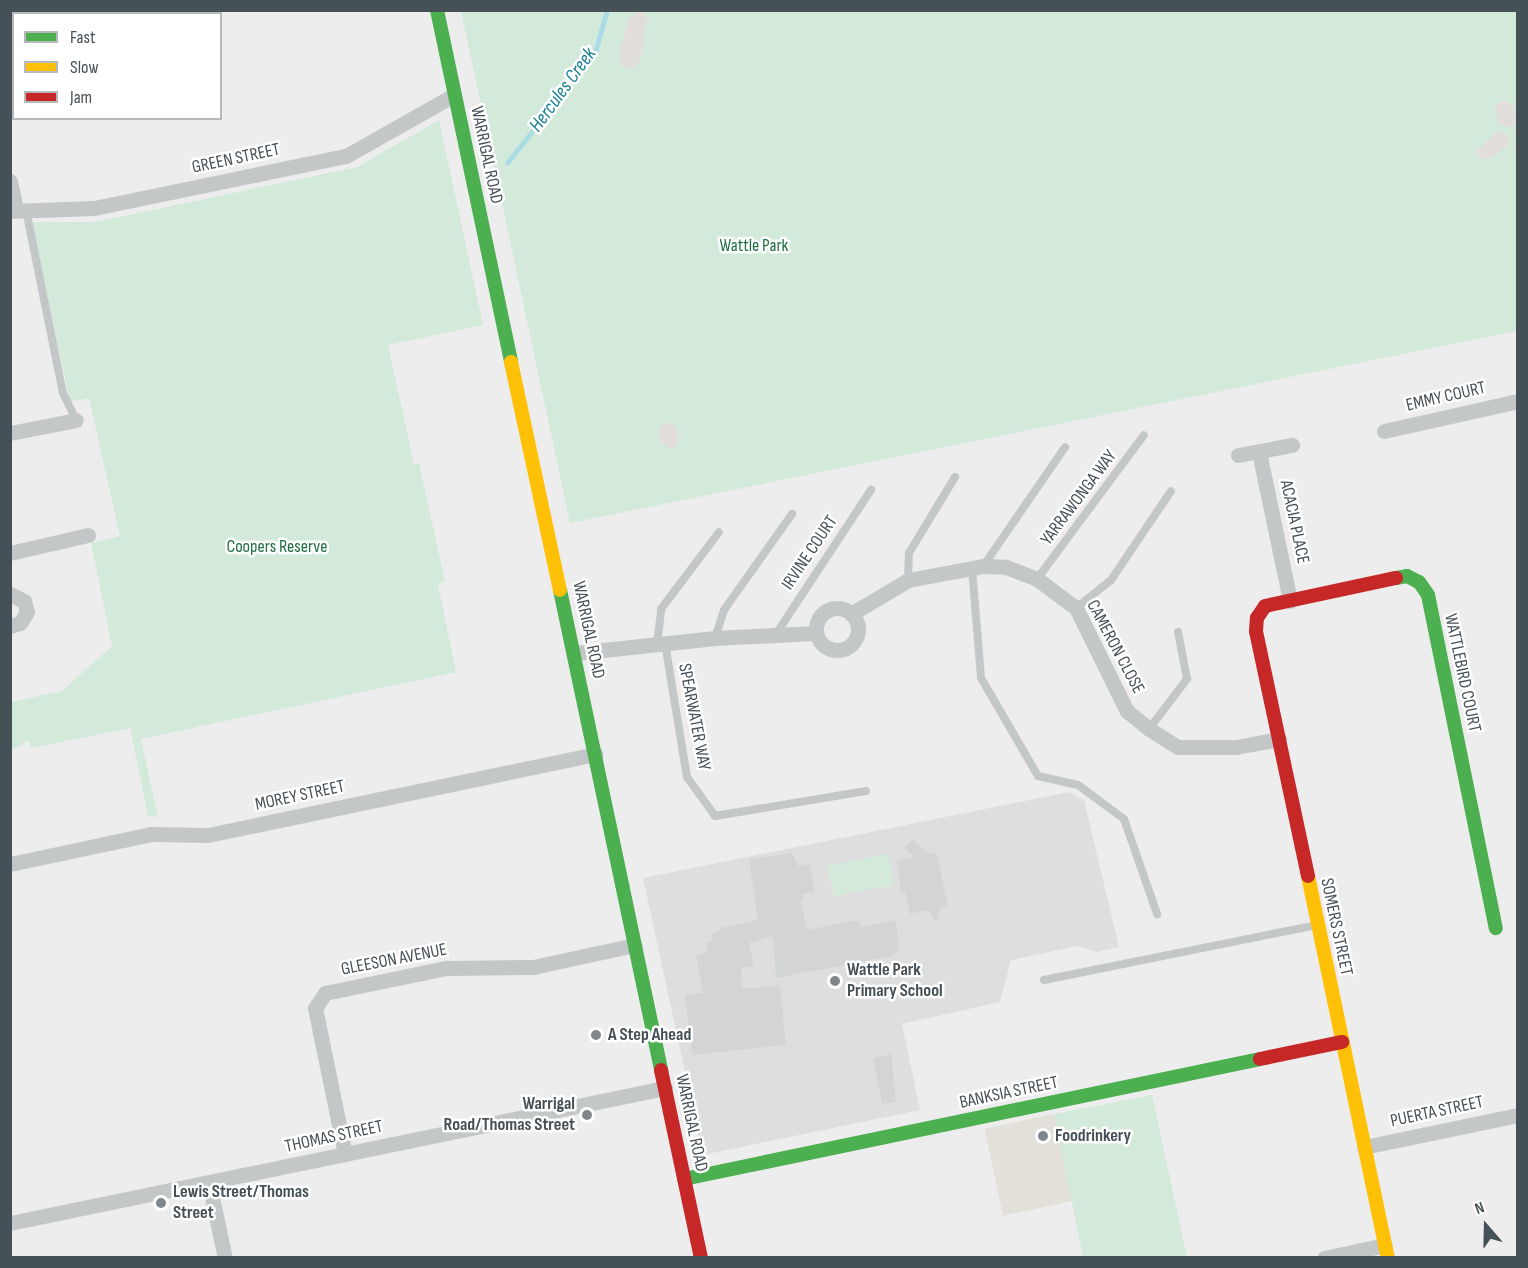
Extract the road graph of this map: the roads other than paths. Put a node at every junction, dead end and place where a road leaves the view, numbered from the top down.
1 (437, 10) edge
2 (454, 95) junction
3 (10, 181) edge
4 (18, 210) edge
5 (1518, 401) edge
6 (76, 420) joint
7 (1384, 431) dead end
8 (10, 434) edge
9 (1144, 435) dead end
10 (1292, 445) dead end
11 (1065, 447) dead end
12 (1259, 452) junction
13 (1238, 455) dead end
14 (955, 477) dead end
15 (871, 490) dead end
16 (1171, 491) dead end
17 (792, 514) dead end
18 (719, 532) dead end
19 (88, 536) dead end
20 (10, 553) edge
21 (978, 567) junction
22 (1037, 579) junction
23 (908, 580) junction
24 (10, 594) edge
25 (1290, 601) junction
26 (1265, 606) joint
27 (1076, 609) junction
28 (851, 614) junction
29 (10, 626) edge
30 (1178, 632) dead end
31 (815, 633) junction
32 (775, 634) junction
33 (715, 638) junction
34 (661, 644) junction
35 (575, 653) junction
36 (1149, 729) junction
37 (1280, 739) junction
38 (596, 754) junction
39 (866, 791) dead end
40 (10, 864) edge
41 (1157, 914) dead end
42 (1317, 925) junction
43 (1496, 928) dead end
44 (635, 945) junction
45 (1044, 980) dead end
46 (1342, 1042) junction
47 (665, 1088) junction
48 (1518, 1115) edge
49 (1364, 1147) junction
50 (345, 1154) junction
51 (684, 1179) junction
52 (209, 1183) junction
53 (10, 1223) edge
54 (1387, 1251) edge
55 (225, 1257) edge
56 (701, 1257) edge
57 (1324, 1257) edge

1 - 2 street, WARRIGAL ROAD
2 - 4 street, GREEN STREET
2 - 35 street, WARRIGAL ROAD
3 - 4 street
4 - 6 lane
5 - 7 street, EMMY COURT
6 - 8 street
9 - 22 lane, YARRAWONGA WAY
10 - 12 street
11 - 21 lane
12 - 13 street
12 - 25 street, ACACIA PLACE
14 - 23 lane
15 - 32 lane, IRVINE COURT
16 - 27 lane
17 - 33 lane
18 - 34 lane
19 - 20 street
21 - 22 street, CAMERON CLOSE
21 - 23 street, CAMERON CLOSE
21 - 41 lane
22 - 27 street, CAMERON CLOSE
23 - 28 street, CAMERON CLOSE
24 - 29 street
25 - 26 street, WATTLEBIRD COURT
25 - 43 street, WATTLEBIRD COURT
26 - 37 street, SOMERS STREET
27 - 36 street, CAMERON CLOSE
28 - 31 street
28 - 31 street
30 - 36 lane
31 - 32 street
32 - 33 street
33 - 34 street
34 - 35 street
34 - 39 lane, SPEARWATER WAY
35 - 38 street, WARRIGAL ROAD
36 - 37 street, CAMERON CLOSE
37 - 42 street, SOMERS STREET
38 - 40 street, MOREY STREET
38 - 44 street, WARRIGAL ROAD
42 - 45 lane
42 - 46 street, SOMERS STREET
44 - 47 street, WARRIGAL ROAD
44 - 50 street, GLEESON AVENUE
46 - 49 street, SOMERS STREET
46 - 51 street, BANKSIA STREET
47 - 50 street, THOMAS STREET
47 - 51 street, WARRIGAL ROAD
48 - 49 street, PUERTA STREET
49 - 54 street, SOMERS STREET
50 - 52 street, THOMAS STREET
51 - 56 street, WARRIGAL ROAD
52 - 53 street, THOMAS STREET
52 - 55 street
54 - 57 street

